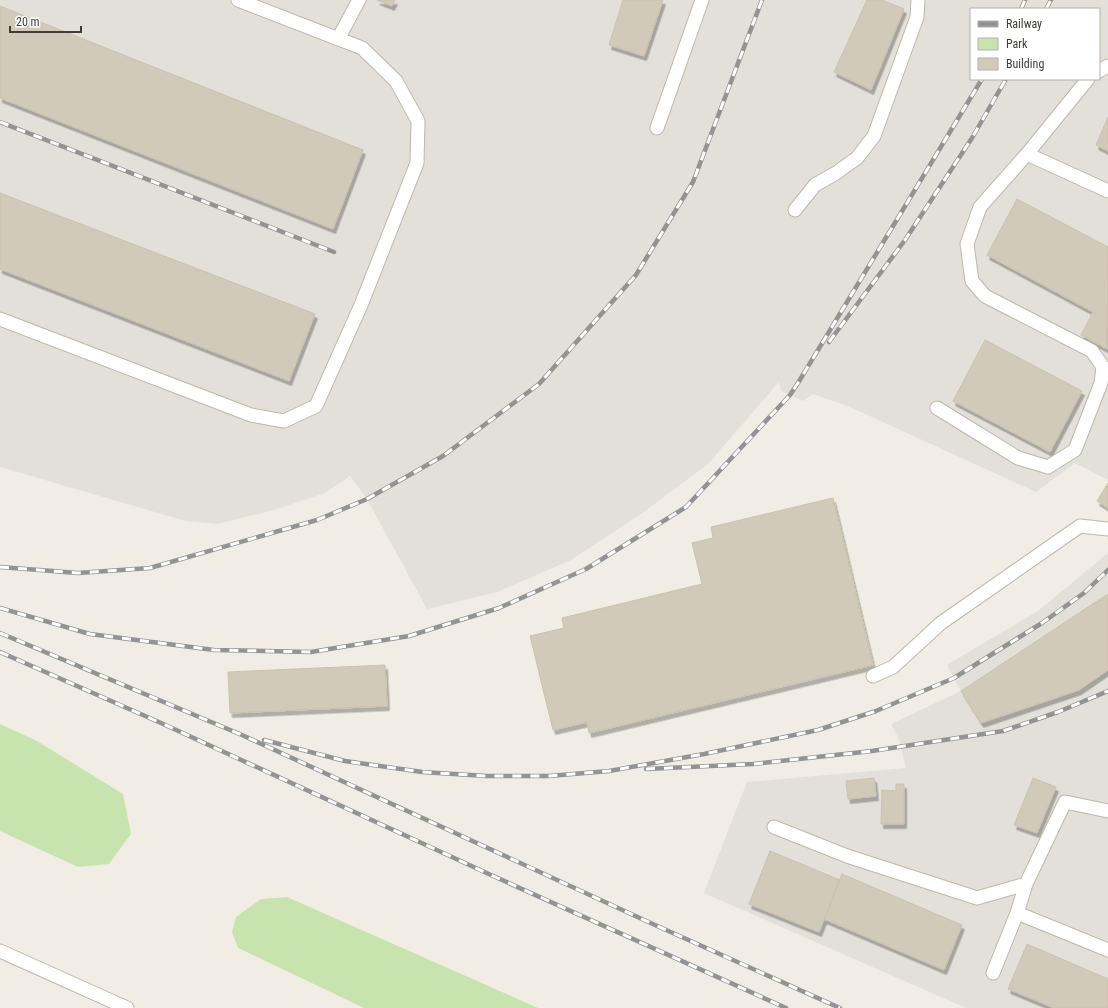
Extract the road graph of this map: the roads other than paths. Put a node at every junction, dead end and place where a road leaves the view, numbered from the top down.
1 (238, 0) edge
2 (359, 0) edge
3 (702, 0) edge
4 (918, 0) edge
5 (338, 39) junction
6 (1087, 80) edge
7 (657, 128) dead end
8 (1027, 154) junction
9 (1108, 191) edge
10 (796, 210) dead end
11 (0, 319) edge
12 (937, 408) dead end
13 (1108, 529) edge
14 (873, 676) dead end
15 (1108, 811) edge
16 (774, 827) dead end
17 (1026, 884) junction
18 (1017, 913) junction
19 (1108, 950) edge
20 (0, 951) edge
21 (992, 973) dead end
22 (127, 1008) edge

1 - 5 lane
2 - 5 lane
3 - 7 lane
4 - 10 lane
5 - 11 lane
6 - 8 lane
8 - 9 lane
8 - 12 lane
13 - 14 lane
15 - 17 lane
16 - 17 lane
17 - 18 lane
18 - 19 lane
18 - 21 lane
20 - 22 lane

